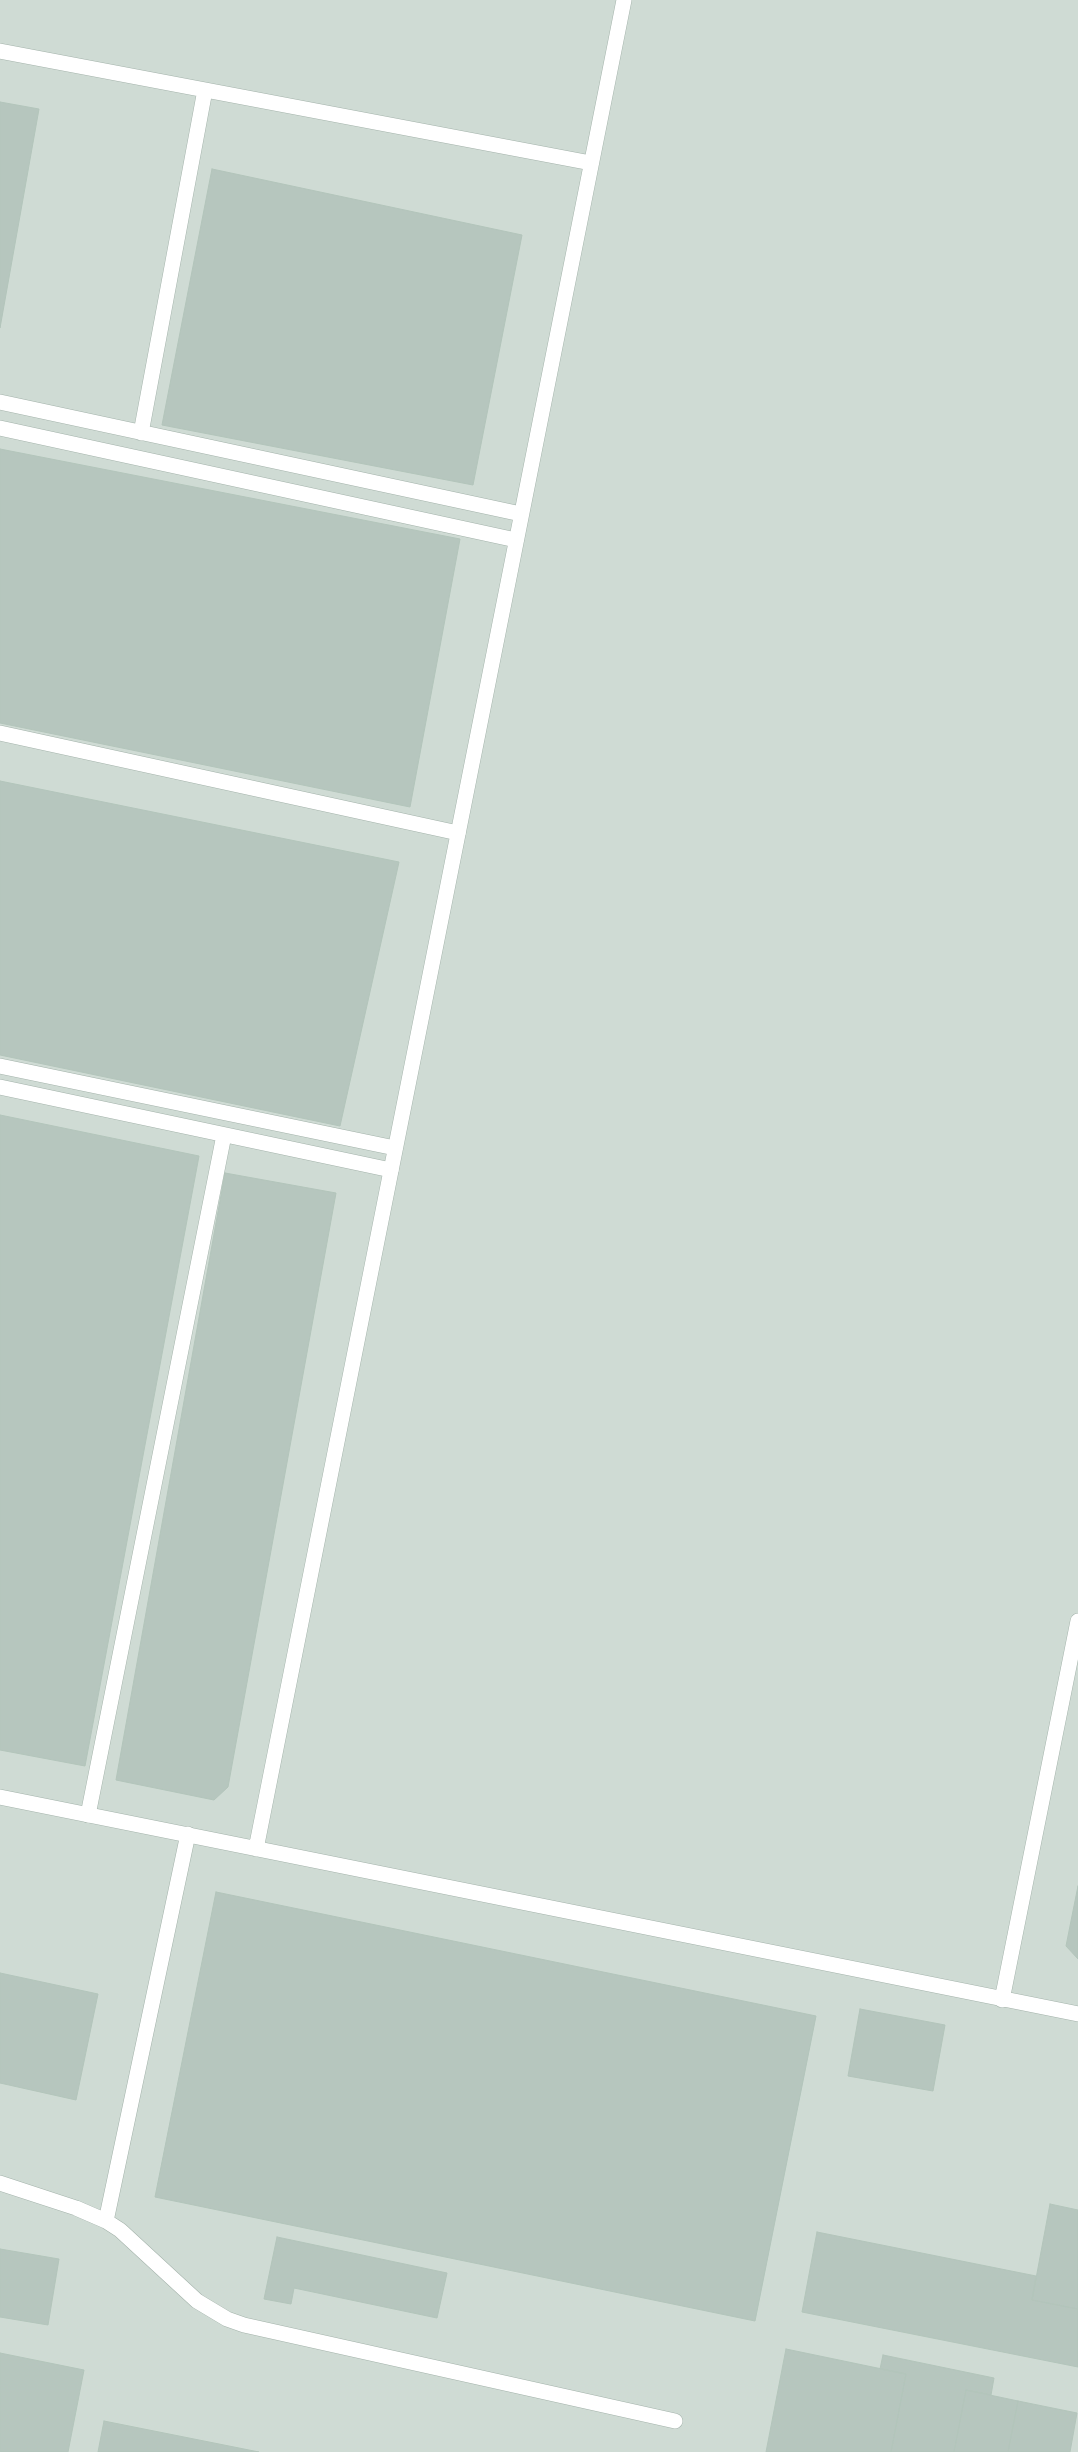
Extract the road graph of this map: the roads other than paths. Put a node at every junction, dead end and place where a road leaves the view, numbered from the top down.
1 (624, 0) edge
2 (0, 51) edge
3 (204, 90) junction
4 (591, 163) junction
5 (0, 402) edge
6 (0, 428) edge
7 (141, 432) junction
8 (521, 514) junction
9 (516, 540) junction
10 (0, 734) edge
11 (458, 833) junction
12 (0, 1066) edge
13 (0, 1088) edge
14 (224, 1135) junction
15 (395, 1148) junction
16 (391, 1170) junction
17 (1078, 1621) edge
18 (1075, 1655) edge
19 (0, 1797) edge
20 (88, 1815) junction
21 (188, 1834) junction
22 (256, 1849) junction
23 (1002, 2000) junction
24 (1078, 2014) edge
25 (0, 2183) edge
26 (106, 2221) junction
27 (675, 2421) dead end

1 - 4 street
2 - 3 street
3 - 4 street
3 - 7 street
4 - 8 street
5 - 7 street
6 - 9 street
7 - 8 street
8 - 9 street
9 - 11 street
10 - 11 street
11 - 15 street
12 - 15 street
13 - 14 street
14 - 16 street
14 - 20 street
15 - 16 street
16 - 22 street
17 - 18 street
18 - 23 street
19 - 20 street
20 - 21 street
21 - 22 street
21 - 26 street
22 - 23 street
23 - 24 street
25 - 26 street
26 - 27 street

